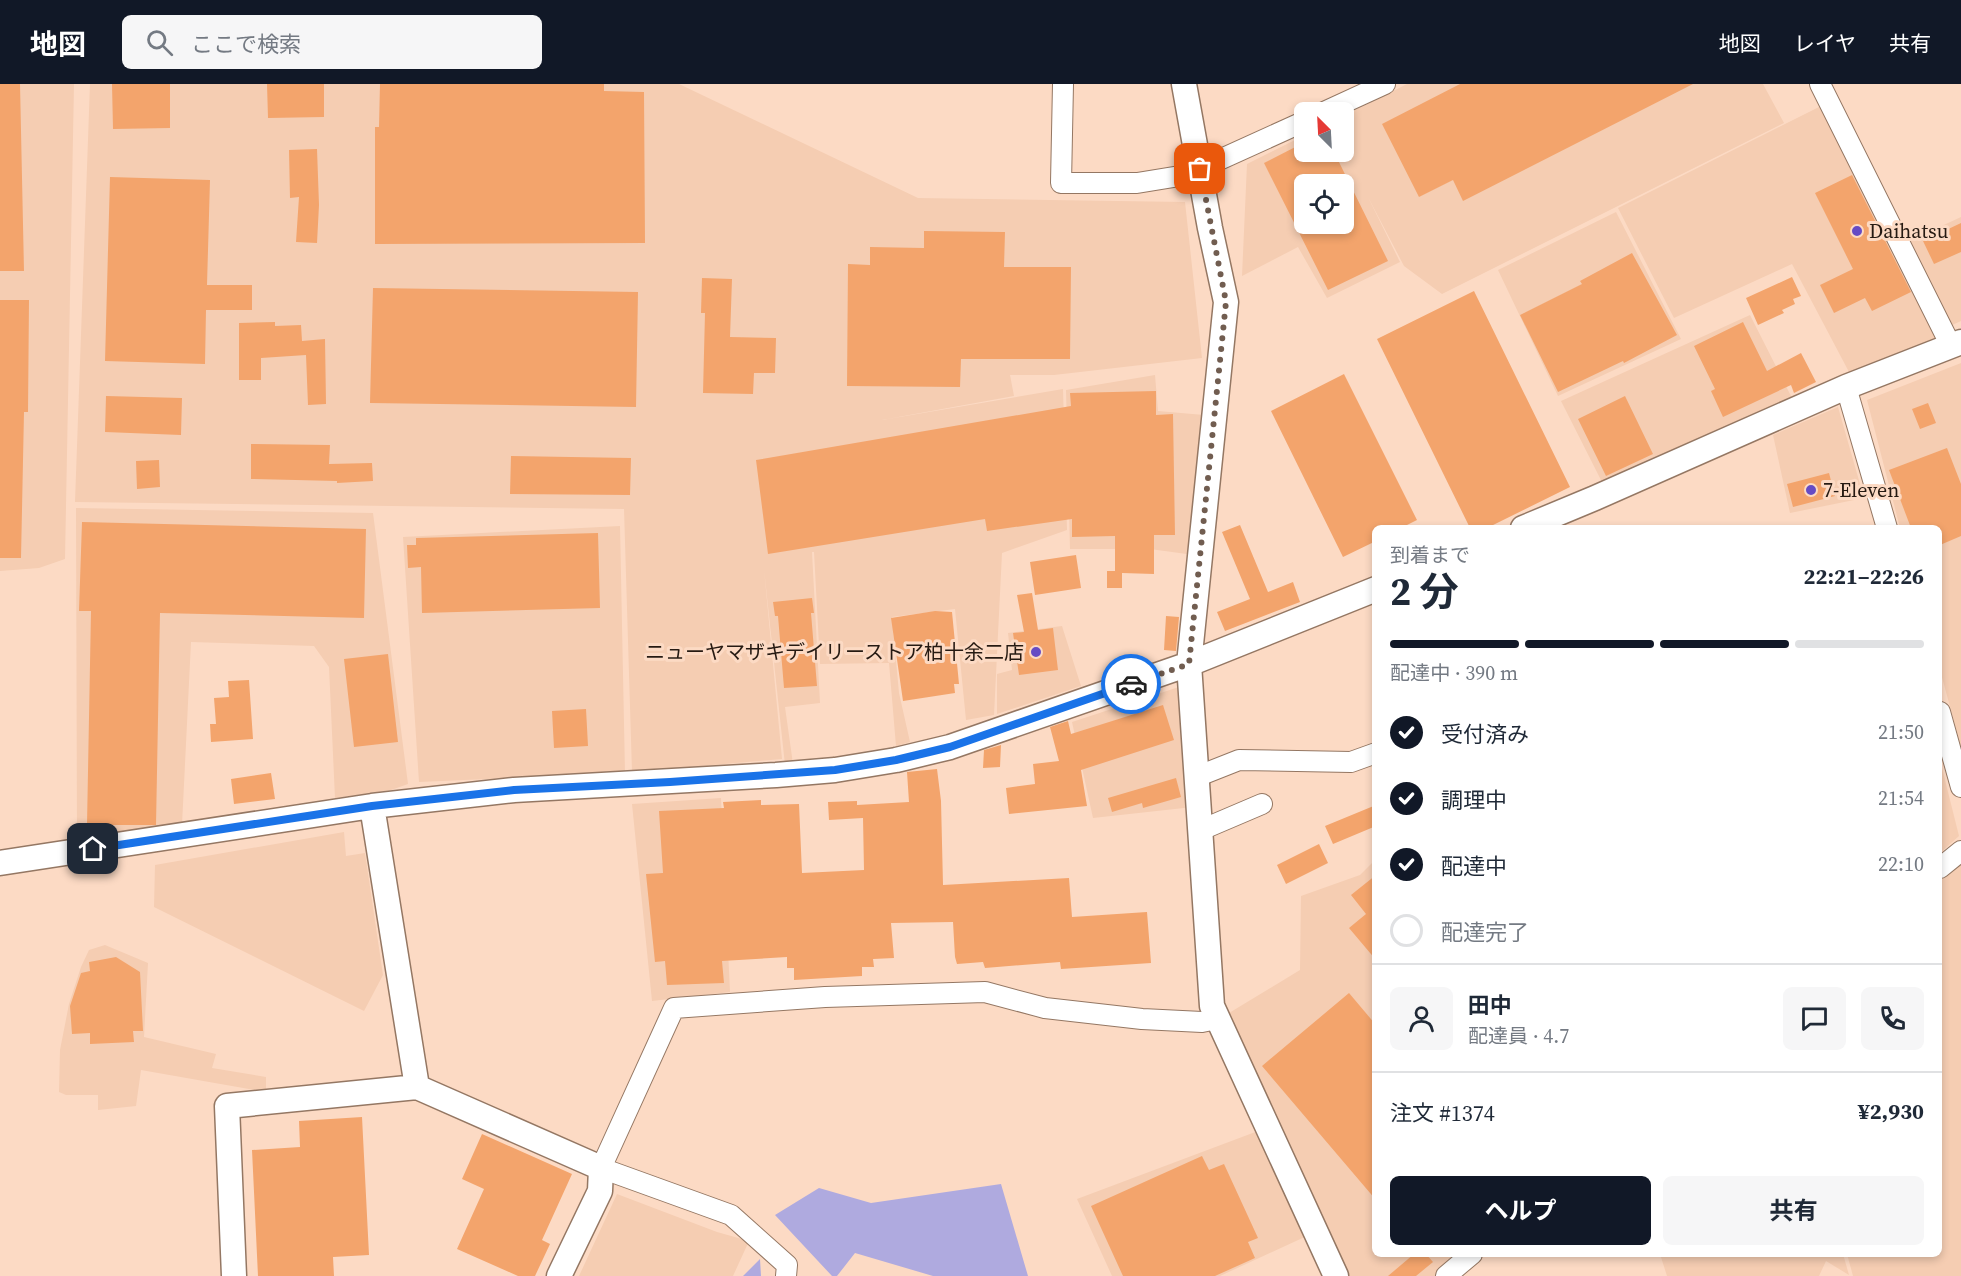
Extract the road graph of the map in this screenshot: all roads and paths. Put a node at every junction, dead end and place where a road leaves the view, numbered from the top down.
1 (1064, 84) edge
2 (1184, 84) edge
3 (1385, 84) edge
4 (1820, 84) edge
5 (1346, 102) edge
6 (1294, 126) edge
7 (1200, 169) junction
8 (1956, 344) edge
9 (1846, 387) junction
10 (1531, 525) edge
11 (1886, 525) edge
12 (1372, 591) edge
13 (1189, 664) junction
14 (1942, 719) edge
15 (1372, 754) edge
16 (1196, 777) junction
17 (1961, 786) edge
18 (1262, 804) dead end
19 (372, 806) junction
20 (1201, 830) junction
21 (1961, 851) edge
22 (0, 863) edge
23 (1942, 866) edge
24 (1217, 1019) junction
25 (417, 1087) junction
26 (601, 1168) junction
27 (1468, 1257) edge
28 (234, 1276) edge
29 (559, 1276) edge
30 (786, 1276) edge
31 (1336, 1276) edge
32 (1446, 1276) edge

1 - 7 street
2 - 7 street
3 - 5 street
4 - 8 street
6 - 7 street
7 - 13 street
8 - 9 street
9 - 10 street
9 - 11 street
12 - 13 street
13 - 16 street
13 - 19 street
14 - 17 street
15 - 16 street
16 - 20 street
18 - 20 street
19 - 22 street
19 - 25 street
20 - 24 street
21 - 23 street
24 - 26 street
24 - 31 street
25 - 26 street
25 - 28 street
26 - 29 street
26 - 30 street
27 - 32 street

